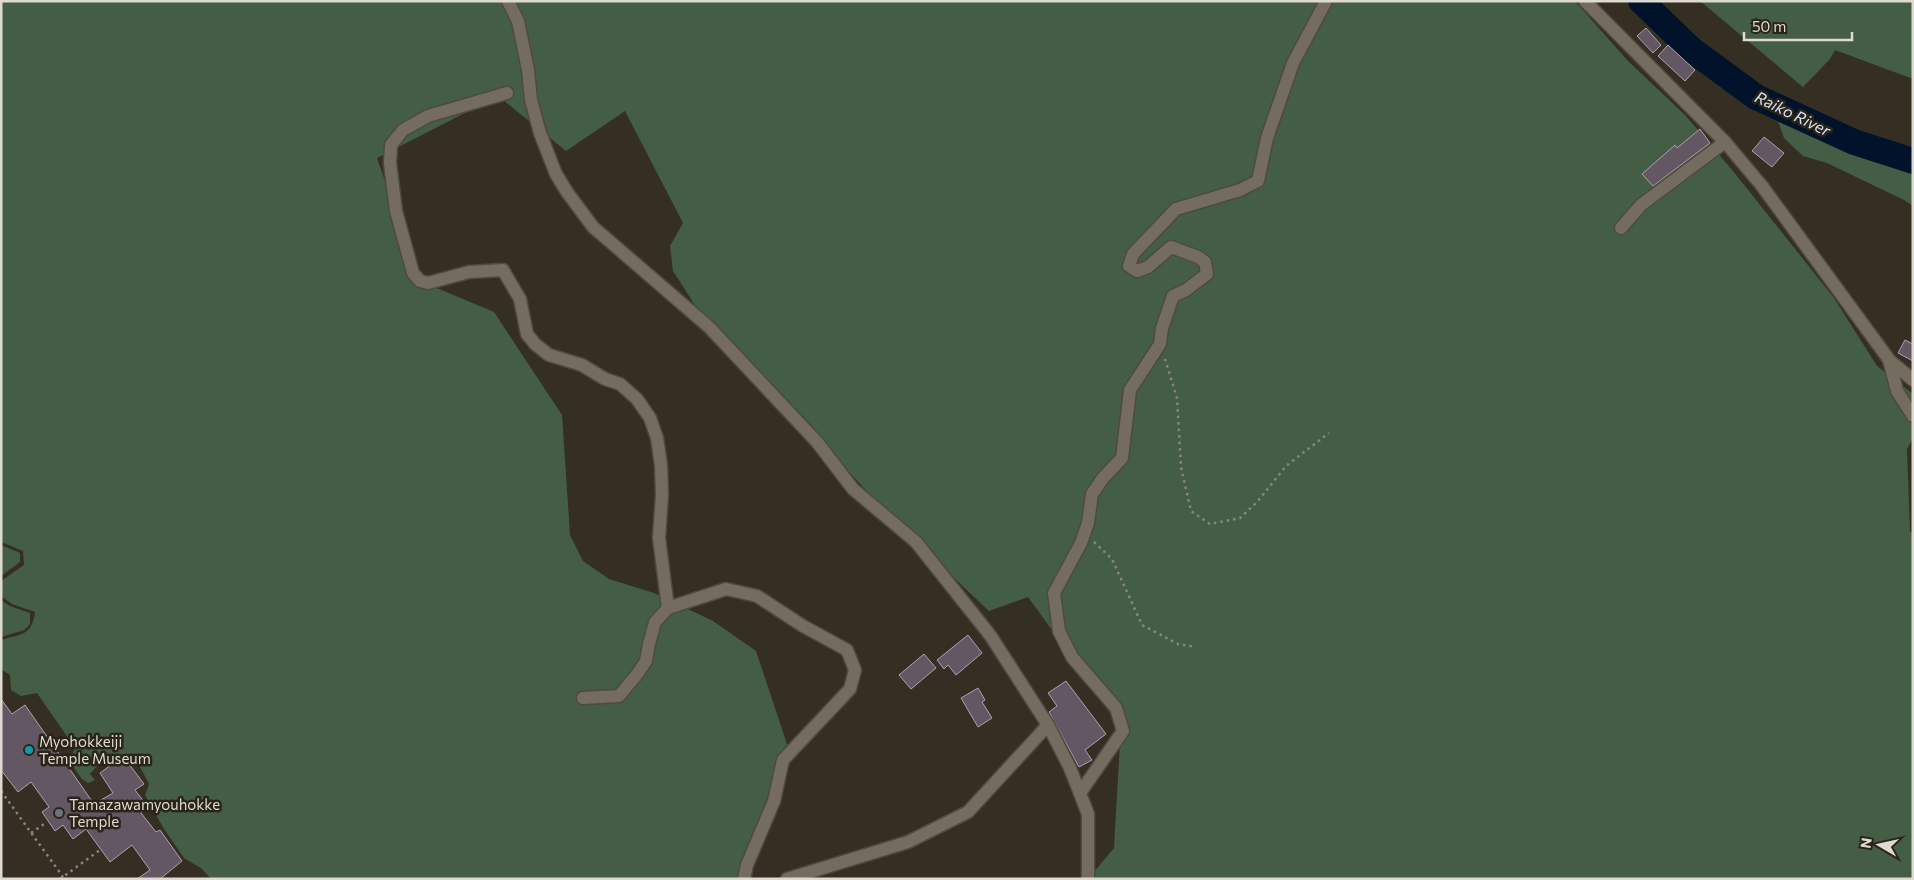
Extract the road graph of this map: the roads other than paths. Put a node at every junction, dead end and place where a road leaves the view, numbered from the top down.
1 (508, 1) edge
2 (1326, 1) edge
3 (1584, 1) edge
4 (507, 93) dead end
5 (1724, 142) junction
6 (1621, 228) dead end
7 (1889, 360) junction
8 (1913, 380) edge
9 (1913, 416) edge
10 (668, 608) junction
11 (583, 698) dead end
12 (1048, 726) junction
13 (1080, 793) junction
14 (744, 879) edge
15 (787, 879) edge
16 (1088, 879) edge

1 - 12 street
2 - 13 street
3 - 5 street
4 - 10 street
5 - 6 street
5 - 7 street
7 - 8 street
7 - 9 street
10 - 11 street
10 - 14 street
12 - 13 street
12 - 15 street
13 - 16 street

